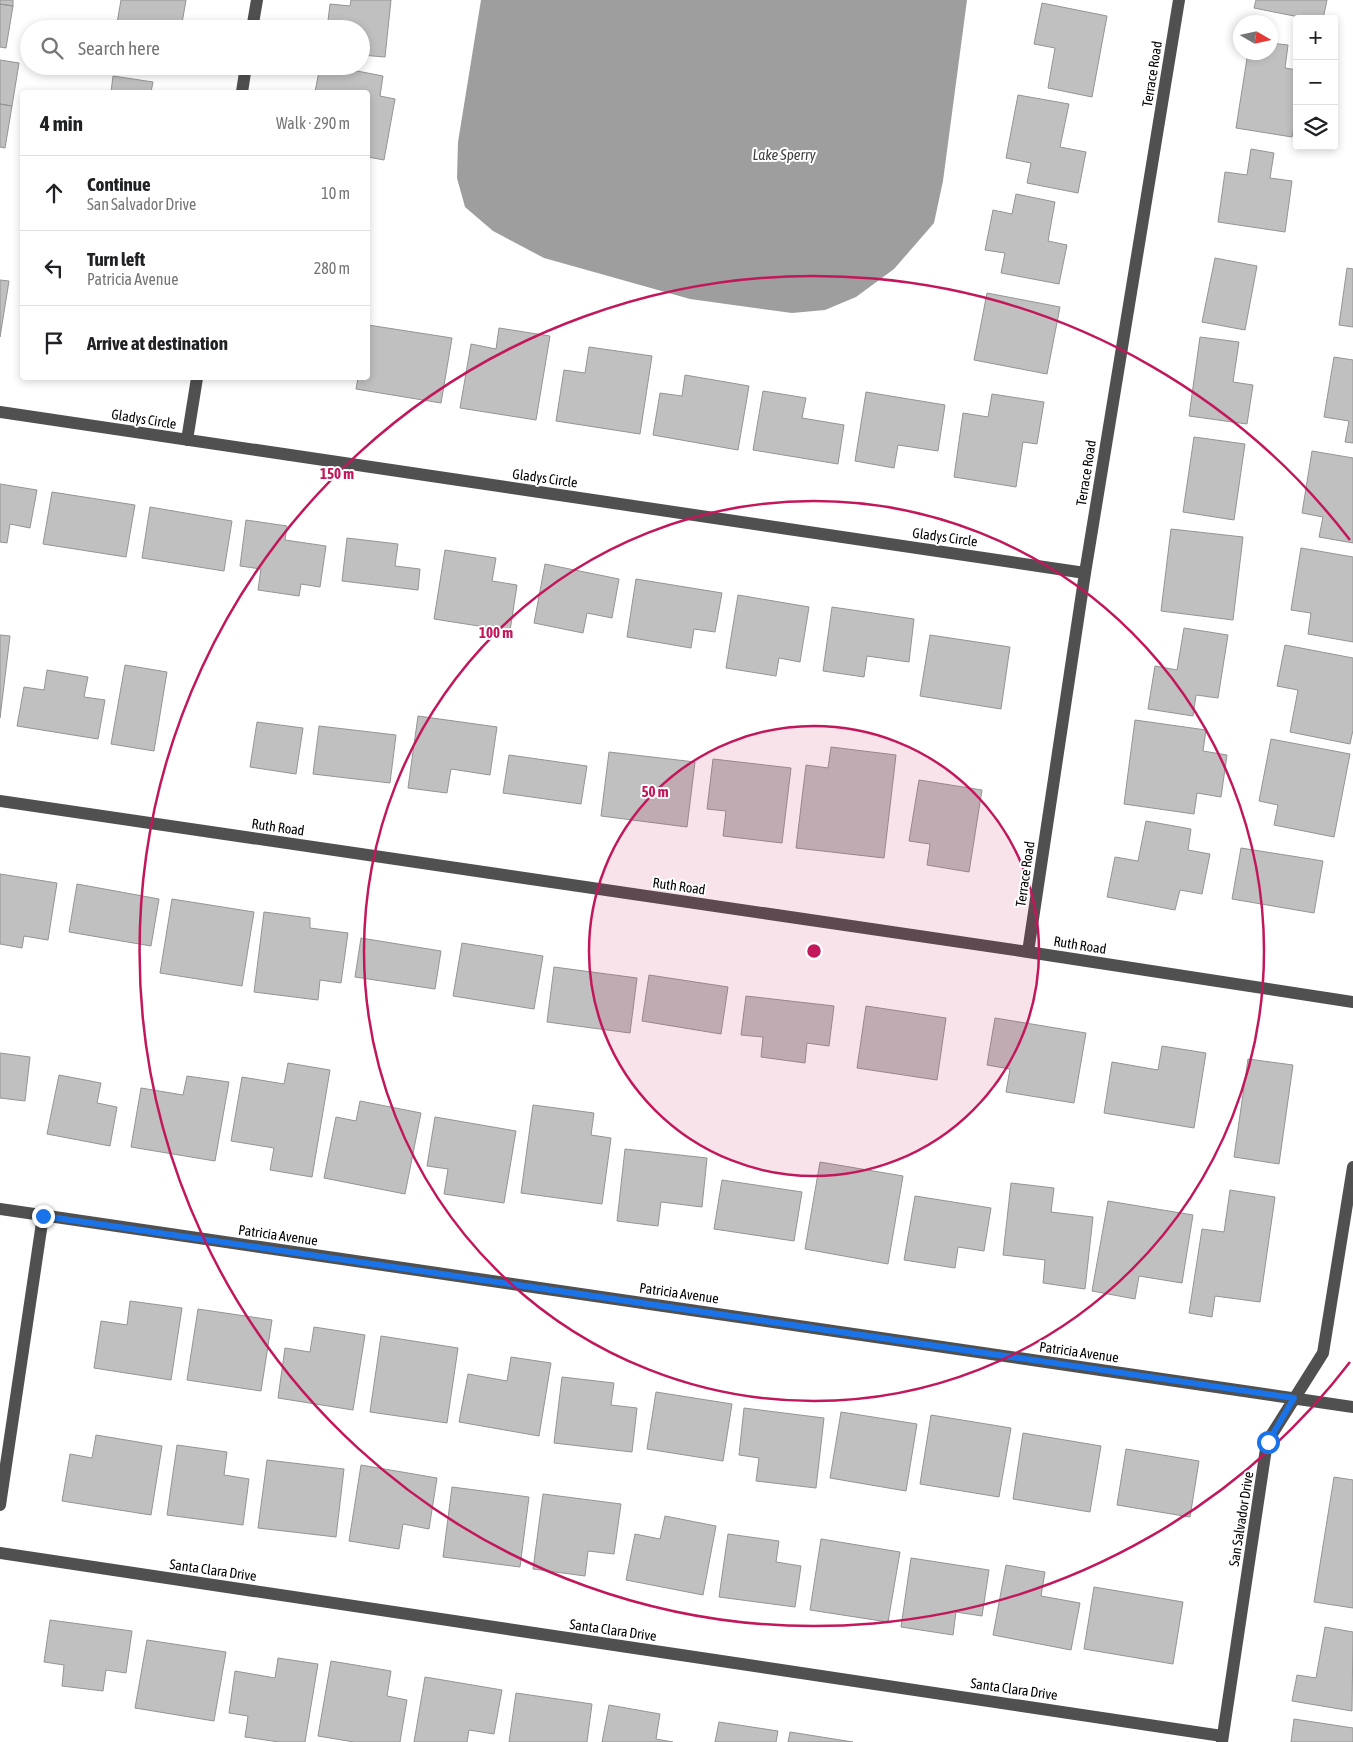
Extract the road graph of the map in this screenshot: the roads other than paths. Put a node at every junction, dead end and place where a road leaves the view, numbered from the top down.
1 (257, 0) edge
2 (1179, 0) edge
3 (254, 20) edge
4 (245, 75) edge
5 (242, 90) edge
6 (197, 380) edge
7 (0, 412) edge
8 (187, 440) junction
9 (1085, 573) junction
10 (0, 801) edge
11 (1028, 952) junction
12 (1353, 1002) edge
13 (1353, 1167) edge
14 (0, 1209) edge
15 (43, 1216) junction
16 (1294, 1398) junction
17 (1353, 1407) edge
18 (0, 1505) edge
19 (0, 1553) edge
20 (1222, 1739) edge

1 - 3 street
2 - 9 street, Terrace Road
4 - 5 street
6 - 8 street
7 - 8 street, Gladys Circle
8 - 9 street, Gladys Circle
9 - 11 street, Terrace Road
10 - 11 street, Ruth Road
11 - 12 street, Ruth Road
13 - 16 street, San Salvador Drive
14 - 15 street, Patricia Avenue
15 - 16 street, Patricia Avenue
15 - 18 street
16 - 17 street, Patricia Avenue
16 - 20 street, San Salvador Drive
19 - 20 street, Santa Clara Drive

